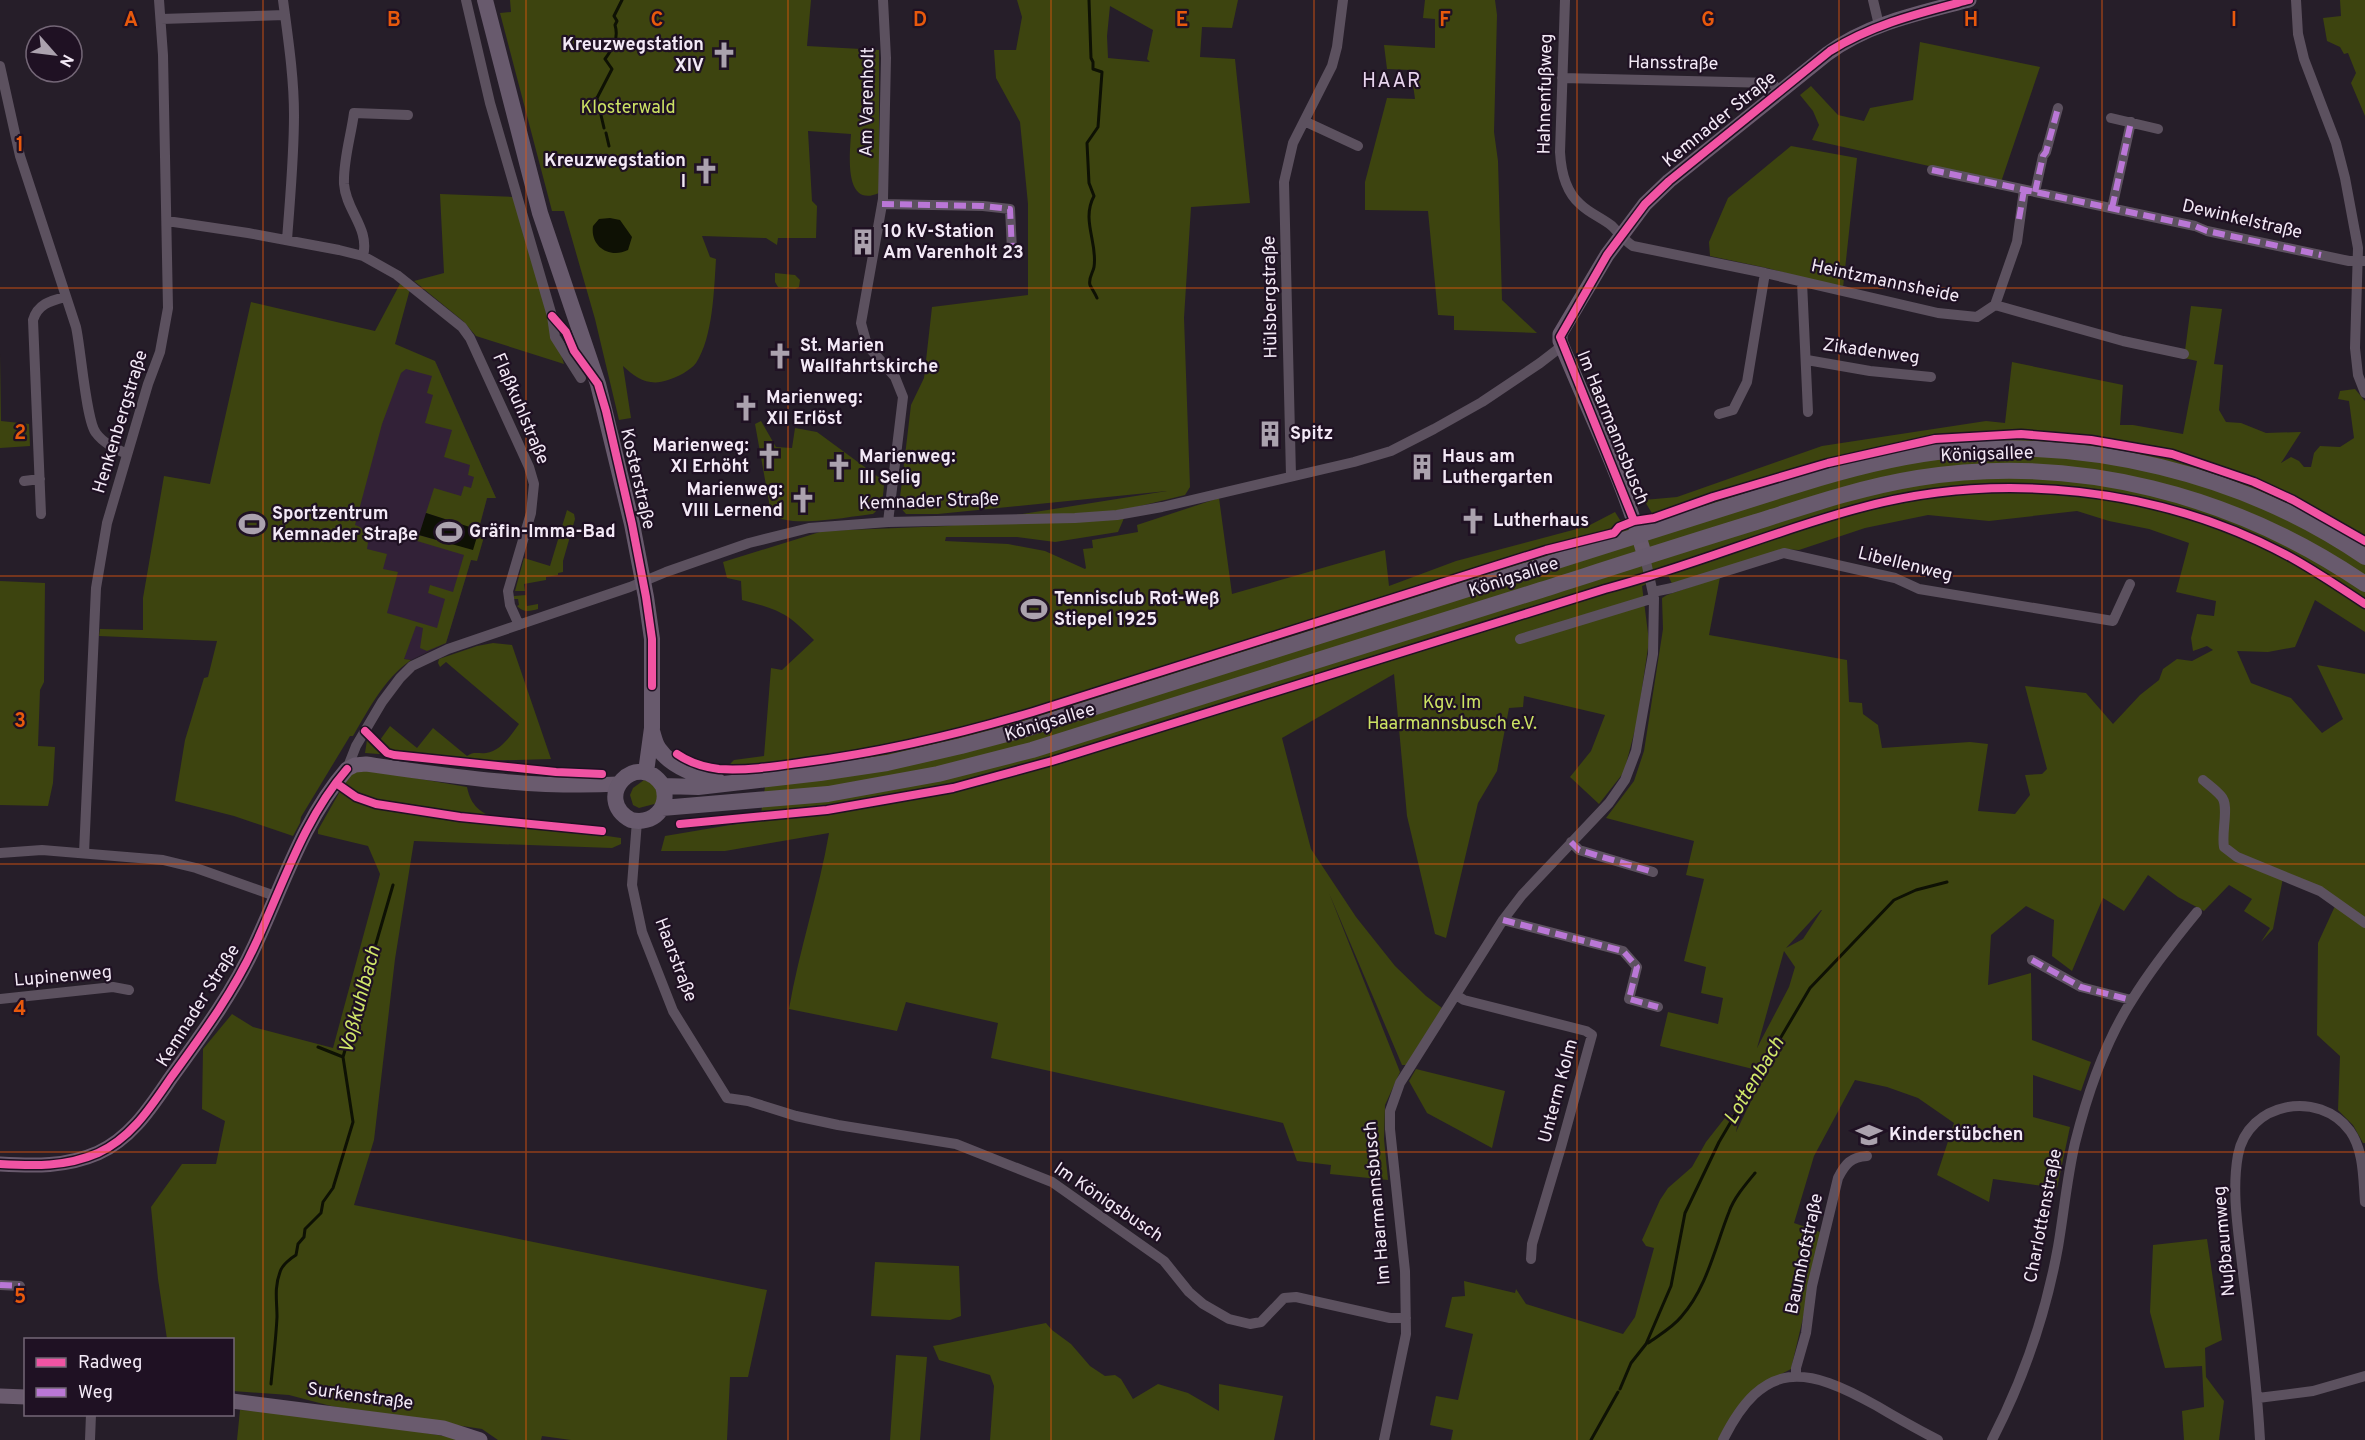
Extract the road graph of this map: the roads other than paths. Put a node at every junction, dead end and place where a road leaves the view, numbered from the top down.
1 (159, 0) edge
2 (283, 0) edge
3 (466, 0) edge
4 (485, 0) edge
5 (883, 0) edge
6 (1343, 0) edge
7 (1565, 0) edge
8 (1873, 0) edge
9 (1969, 0) edge
10 (2296, 0) edge
11 (285, 15) junction
12 (161, 20) junction
13 (1879, 25) junction
14 (0, 66) edge
15 (1562, 78) junction
16 (1780, 92) junction
17 (2058, 108) dead end
18 (408, 115) dead end
19 (2111, 118) dead end
20 (1304, 121) junction
21 (2131, 122) junction
22 (2158, 129) dead end
23 (1358, 146) dead end
24 (1932, 170) dead end
25 (2030, 191) junction
26 (882, 204) junction
27 (2112, 208) junction
28 (167, 221) junction
29 (1620, 236) junction
30 (287, 240) junction
31 (1012, 250) dead end
32 (363, 256) junction
33 (2361, 261) edge
34 (1765, 273) junction
35 (1802, 282) junction
36 (65, 297) junction
37 (1995, 305) junction
38 (1562, 346) junction
39 (2184, 354) dead end
40 (1807, 360) junction
41 (1931, 377) dead end
42 (580, 378) dead end
43 (2365, 393) edge
44 (1808, 412) dead end
45 (1719, 414) dead end
46 (127, 454) junction
47 (1291, 476) junction
48 (40, 479) junction
49 (24, 481) dead end
50 (41, 514) dead end
51 (888, 522) junction
52 (1639, 535) junction
53 (1645, 557) junction
54 (2365, 557) edge
55 (644, 581) junction
56 (2130, 584) dead end
57 (2365, 584) edge
58 (1654, 595) junction
59 (519, 625) junction
60 (1520, 639) dead end
61 (652, 686) junction
62 (652, 728) junction
63 (347, 769) junction
64 (642, 772) junction
65 (2203, 780) dead end
66 (725, 783) junction
67 (663, 786) junction
68 (617, 792) junction
69 (662, 808) junction
70 (637, 821) junction
71 (1571, 842) junction
72 (0, 853) edge
73 (84, 853) junction
74 (1653, 872) dead end
75 (275, 896) junction
76 (2197, 912) dead end
77 (1503, 920) junction
78 (2365, 923) edge
79 (2032, 960) dead end
80 (129, 990) dead end
81 (0, 993) edge
82 (1456, 995) junction
83 (0, 999) edge
84 (2132, 1000) junction
85 (1658, 1007) dead end
86 (727, 1098) joint
87 (1867, 1156) dead end
88 (0, 1164) edge
89 (2365, 1202) edge
90 (1531, 1259) dead end
91 (0, 1285) edge
92 (20, 1286) dead end
93 (1406, 1318) junction
94 (1796, 1376) junction
95 (2365, 1376) edge
96 (0, 1396) edge
97 (24, 1397) edge
98 (2258, 1398) junction
99 (234, 1401) edge
100 (91, 1416) edge
101 (90, 1440) edge
102 (480, 1440) edge
103 (1384, 1440) edge
104 (1723, 1440) edge
105 (1938, 1440) edge
106 (1992, 1440) edge
107 (2260, 1440) edge

1 - 12 street, Henkenbergstraße
2 - 11 street
3 - 42 street
4 - 55 main road, Kosterstraße
5 - 26 street, Am Varenholt
6 - 20 street, Hülsbergstraße
7 - 15 street, Hahnenfußweg
8 - 13 street
9 - 13 street, Kemnader Straße
10 - 33 street
11 - 12 street
11 - 30 street
12 - 28 street, Henkenbergstraße
13 - 16 street, Kemnader Straße
14 - 36 street
15 - 16 street, Hansstraße
15 - 29 street, Hahnenfußweg
16 - 29 street, Kemnader Straße
17 - 25 street
18 - 32 street
19 - 21 street
20 - 23 street
20 - 47 street, Hülsbergstraße
21 - 22 street
21 - 27 street
24 - 25 street, Dewinkelstraße
25 - 27 street, Dewinkelstraße
25 - 37 street
26 - 31 street
26 - 51 street, Am Varenholt
27 - 33 street, Dewinkelstraße
28 - 30 street, Flaßkuhlstraße
28 - 46 street, Henkenbergstraße
29 - 34 street, Heintzmannsheide
29 - 38 street, Kemnader Straße
30 - 32 street, Flaßkuhlstraße
32 - 59 street, Flaßkuhlstraße
33 - 43 street
34 - 35 street, Heintzmannsheide
34 - 45 street
35 - 37 street, Heintzmannsheide
35 - 40 street, Zikadenweg
36 - 46 street
36 - 48 street
37 - 39 street
38 - 47 street, Kemnader Straße
38 - 52 street, Im Haarmannsbusch
40 - 41 street, Zikadenweg
40 - 44 street, Zikadenweg
46 - 73 street, Henkenbergstraße
47 - 51 street, Kemnader Straße
48 - 49 street
48 - 50 street
51 - 55 street, Kemnader Straße
52 - 53 street, Im Haarmannsbusch
52 - 54 main road, Königsallee
52 - 66 main road, Königsallee
53 - 57 main road, Königsallee
53 - 58 street, Im Haarmannsbusch
53 - 69 main road, Königsallee
55 - 59 street, Kemnader Straße
55 - 61 main road
56 - 58 street, Libellenweg
58 - 60 street, Libellenweg
58 - 71 street, Im Haarmannsbusch
59 - 63 street, Kemnader Straße
61 - 62 main road
61 - 64 main road
62 - 64 main road
62 - 66 main road, Königsallee
63 - 68 street
63 - 75 street, Kemnader Straße
64 - 67 main road
64 - 68 main road
65 - 78 street
66 - 67 main road, Königsallee
67 - 69 main road
68 - 70 main road
69 - 70 main road, Königsallee
70 - 86 street, Haarstraße
71 - 74 street
71 - 77 street, Im Haarmannsbusch
72 - 73 street
73 - 75 street
75 - 88 street, Kemnader Straße
76 - 84 street, Charlottenstraße
77 - 82 street, Im Haarmannsbusch
77 - 85 street
79 - 84 street
80 - 83 street, Lupinenweg
81 - 83 street, Lupinenweg
82 - 90 street, Unterm Kolm
82 - 93 street, Im Haarmannsbusch
84 - 106 street, Charlottenstraße
86 - 93 street, Im Königsbusch
87 - 94 street, Baumhofstraße
89 - 98 street, Nußbaumweg
91 - 92 street
93 - 103 street, Im Haarmannsbusch
94 - 104 street
94 - 105 street
95 - 98 street
96 - 97 street
98 - 107 street, Nußbaumweg
99 - 102 street, Surkenstraße
100 - 101 street

